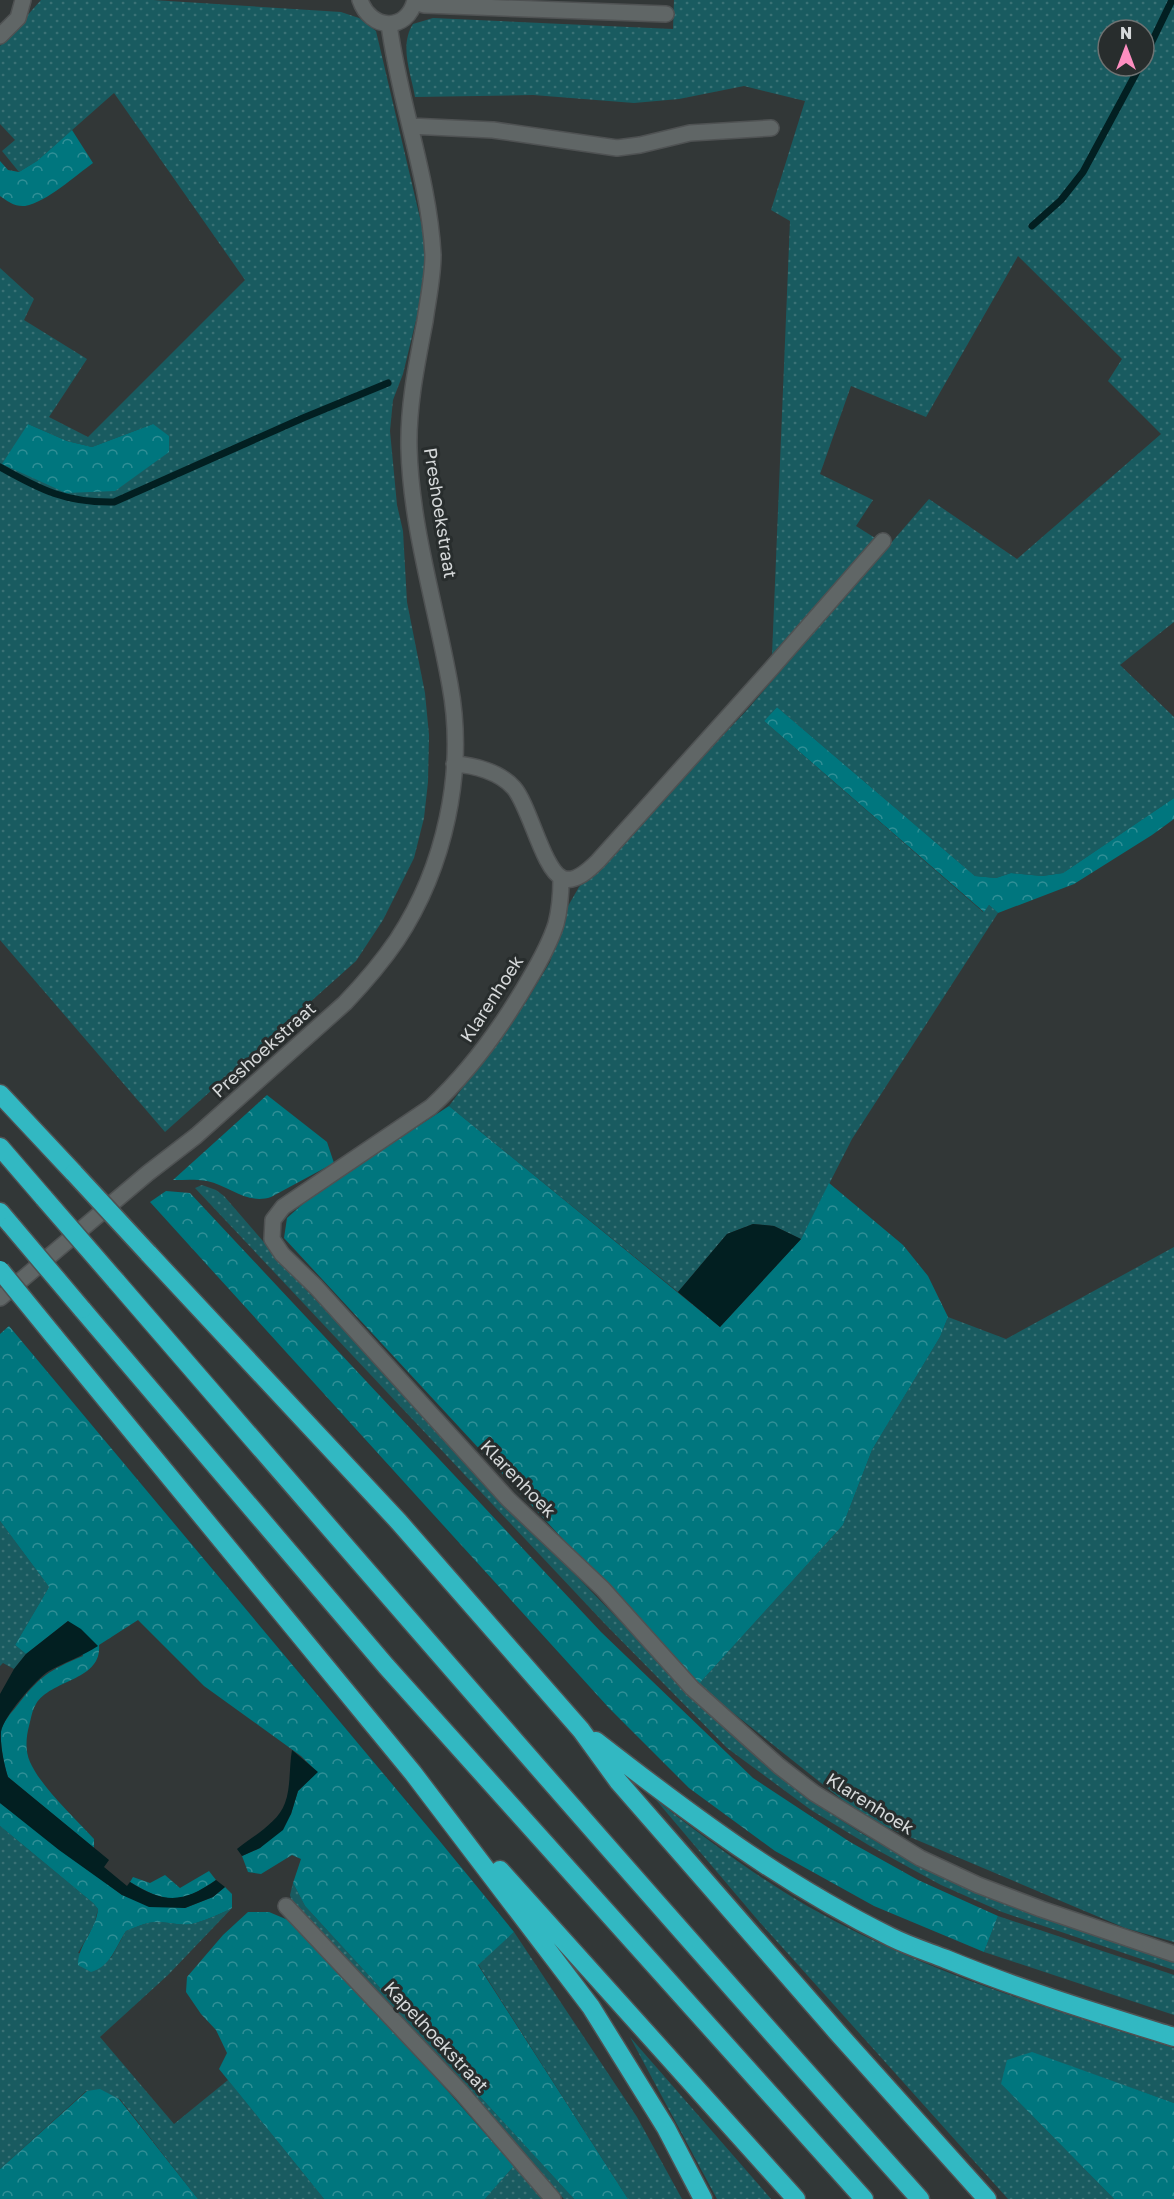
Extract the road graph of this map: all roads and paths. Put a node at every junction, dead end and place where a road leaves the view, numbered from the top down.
1 (23, 0) edge
2 (359, 0) edge
3 (415, 1) edge
4 (666, 14) dead end
5 (389, 24) junction
6 (0, 36) edge
7 (410, 126) junction
8 (771, 128) dead end
9 (883, 541) dead end
10 (454, 764) junction
11 (561, 878) junction
12 (0, 1094) edge
13 (0, 1147) edge
14 (5, 1219) edge
15 (0, 1270) edge
16 (0, 1298) edge
17 (581, 1730) junction
18 (413, 1773) junction
19 (286, 1906) dead end
20 (1174, 1954) edge
21 (1174, 2037) edge
22 (553, 2199) edge
23 (703, 2199) edge
24 (796, 2199) edge
25 (864, 2199) edge
26 (920, 2199) edge
27 (987, 2199) edge

1 - 6 street
2 - 5 street
3 - 4 street
3 - 5 street
5 - 7 street, Preshoekstraat
7 - 8 street
7 - 10 street, Preshoekstraat
9 - 11 street
10 - 11 street
10 - 16 street, Preshoekstraat
11 - 20 street, Klarenhoek
12 - 17 highway, bridge
13 - 26 highway, bridge
14 - 25 highway, bridge
15 - 18 highway, bridge
17 - 21 highway
17 - 27 highway
18 - 23 highway
18 - 24 highway
19 - 22 street, Kapelhoekstraat

